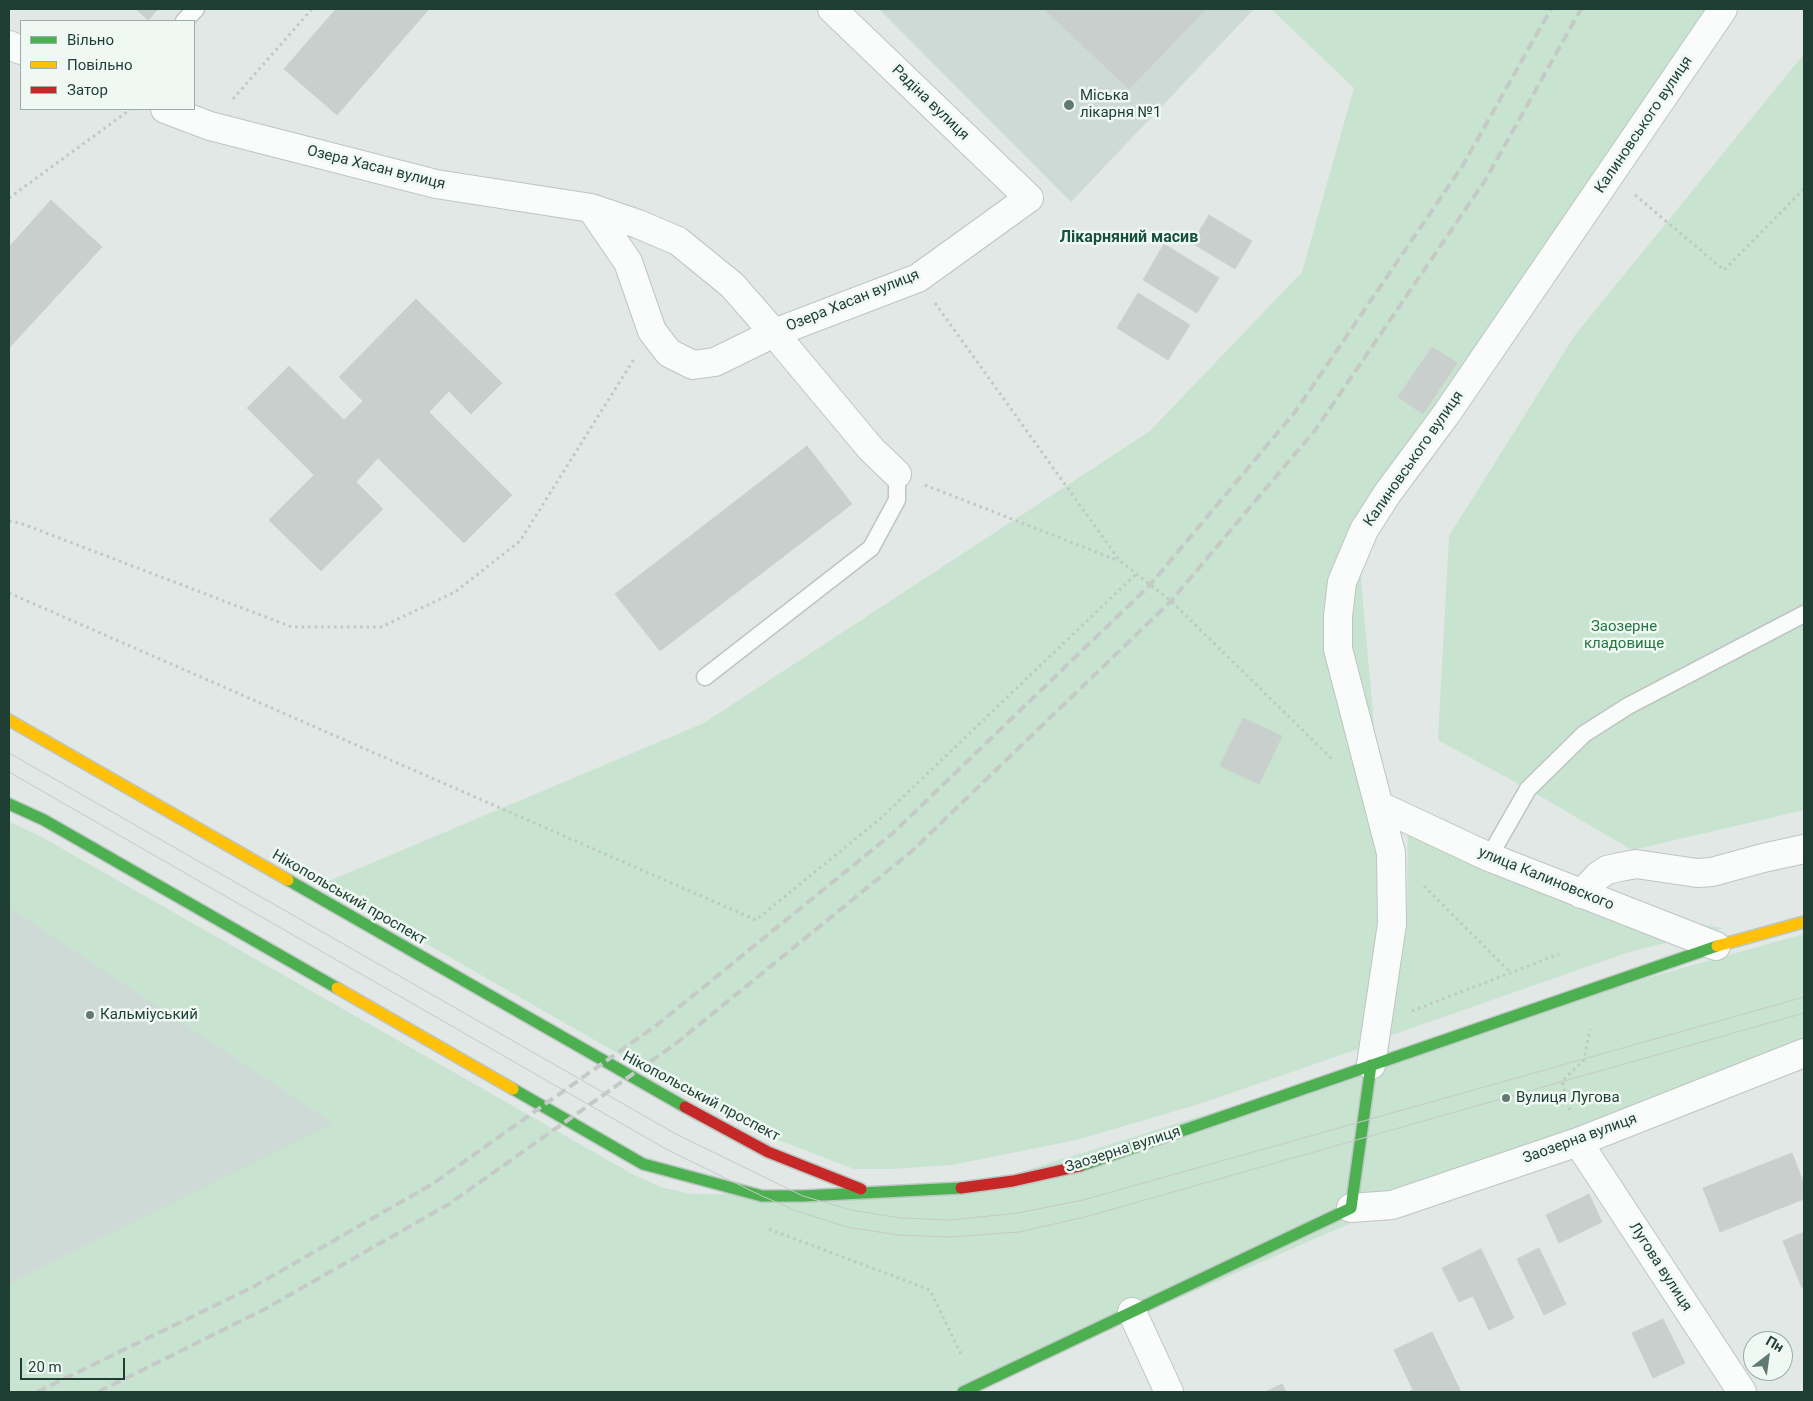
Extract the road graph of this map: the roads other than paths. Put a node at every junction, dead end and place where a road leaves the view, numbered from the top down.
1 (196, 9) edge
2 (832, 9) edge
3 (1723, 9) edge
4 (185, 20) edge
5 (168, 110) edge
6 (1029, 198) joint
7 (591, 208) junction
8 (774, 332) junction
9 (897, 474) joint
10 (1804, 614) edge
11 (705, 677) dead end
12 (9, 720) edge
13 (9, 804) edge
14 (1380, 806) junction
15 (1804, 849) edge
16 (1489, 857) junction
17 (1581, 894) junction
18 (1804, 922) edge
19 (1716, 946) junction
20 (1804, 1053) edge
21 (1371, 1065) junction
22 (1578, 1142) junction
23 (866, 1192) junction
24 (1351, 1208) junction
25 (1132, 1312) junction
26 (964, 1392) edge
27 (1169, 1392) edge
28 (1742, 1392) edge

1 - 4 lane
2 - 6 street, Радіна вулиця
3 - 14 street, Калиновського вулиця
5 - 7 street, Озера Хасан вулиця
6 - 8 street, Озера Хасан вулиця
7 - 8 street, Озера Хасан вулиця
7 - 8 street, Озера Хасан вулиця
8 - 9 street, Озера Хасан вулиця
9 - 11 lane
10 - 16 lane
12 - 23 main road, Нікопольський проспект
13 - 23 main road
14 - 16 street, улица Калиновского
14 - 21 street, Калиновського вулиця
15 - 17 street
16 - 17 street, улица Калиновского
17 - 19 street, улица Калиновского
18 - 19 main road, Заозерна вулиця
19 - 21 main road, Заозерна вулиця
20 - 22 street, Заозерна вулиця
21 - 23 main road, Заозерна вулиця
21 - 24 main road
22 - 24 street, Заозерна вулиця
22 - 28 street, Лугова вулиця
24 - 25 main road, Заозерна вулиця
25 - 26 main road, Заозерна вулиця
25 - 27 street

